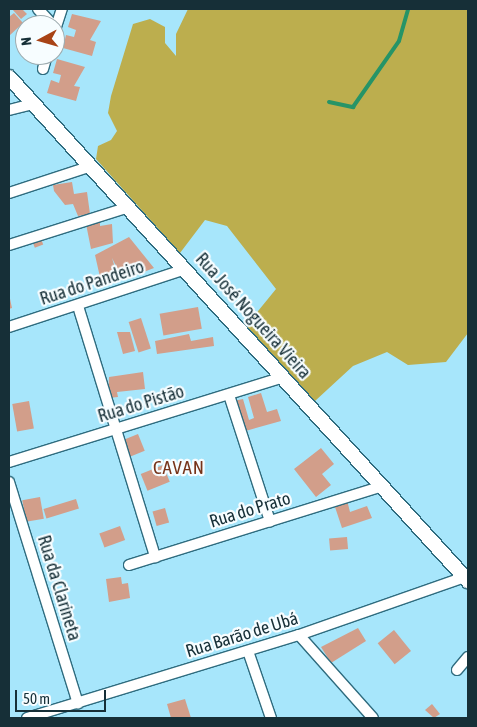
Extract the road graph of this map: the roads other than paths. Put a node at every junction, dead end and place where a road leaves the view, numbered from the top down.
1 (44, 65) edge
2 (43, 69) dead end
3 (9, 77) edge
4 (33, 104) junction
5 (9, 110) edge
6 (91, 166) junction
7 (9, 193) edge
8 (129, 207) junction
9 (9, 245) edge
10 (185, 269) junction
11 (78, 306) junction
12 (9, 327) edge
13 (283, 377) junction
14 (229, 395) junction
15 (116, 429) junction
16 (9, 462) edge
17 (9, 482) edge
18 (382, 486) junction
19 (270, 521) junction
20 (155, 557) junction
21 (129, 565) dead end
22 (467, 579) edge
23 (299, 636) junction
24 (248, 651) junction
25 (468, 657) edge
26 (458, 670) dead end
27 (78, 703) junction
28 (27, 718) edge
29 (272, 718) edge
30 (373, 718) edge

1 - 2 street
3 - 4 main road, Rua José Nogueira Vieira
4 - 5 street
4 - 6 main road, Rua José Nogueira Vieira
6 - 7 street
6 - 8 main road, Rua José Nogueira Vieira
8 - 9 street
8 - 10 main road, Rua José Nogueira Vieira
10 - 11 street, Rua do Pandeiro
10 - 13 main road, Rua José Nogueira Vieira
11 - 12 street, Rua do Pandeiro
11 - 15 street
13 - 14 street, Rua do Pistão
13 - 18 main road, Rua José Nogueira Vieira
14 - 15 street, Rua do Pistão
14 - 19 street
15 - 16 street, Rua do Pistão
15 - 20 street
17 - 27 street, Rua da Clarineta
18 - 19 street, Rua do Prato
18 - 22 main road, Rua José Nogueira Vieira
19 - 20 street, Rua do Prato
20 - 21 street, Rua do Prato
22 - 23 street, Rua Barão de Ubá
23 - 24 street, Rua Barão de Ubá
23 - 30 street
24 - 27 street, Rua Barão de Ubá
24 - 29 street
25 - 26 street
27 - 28 street, Rua Barão de Ubá

